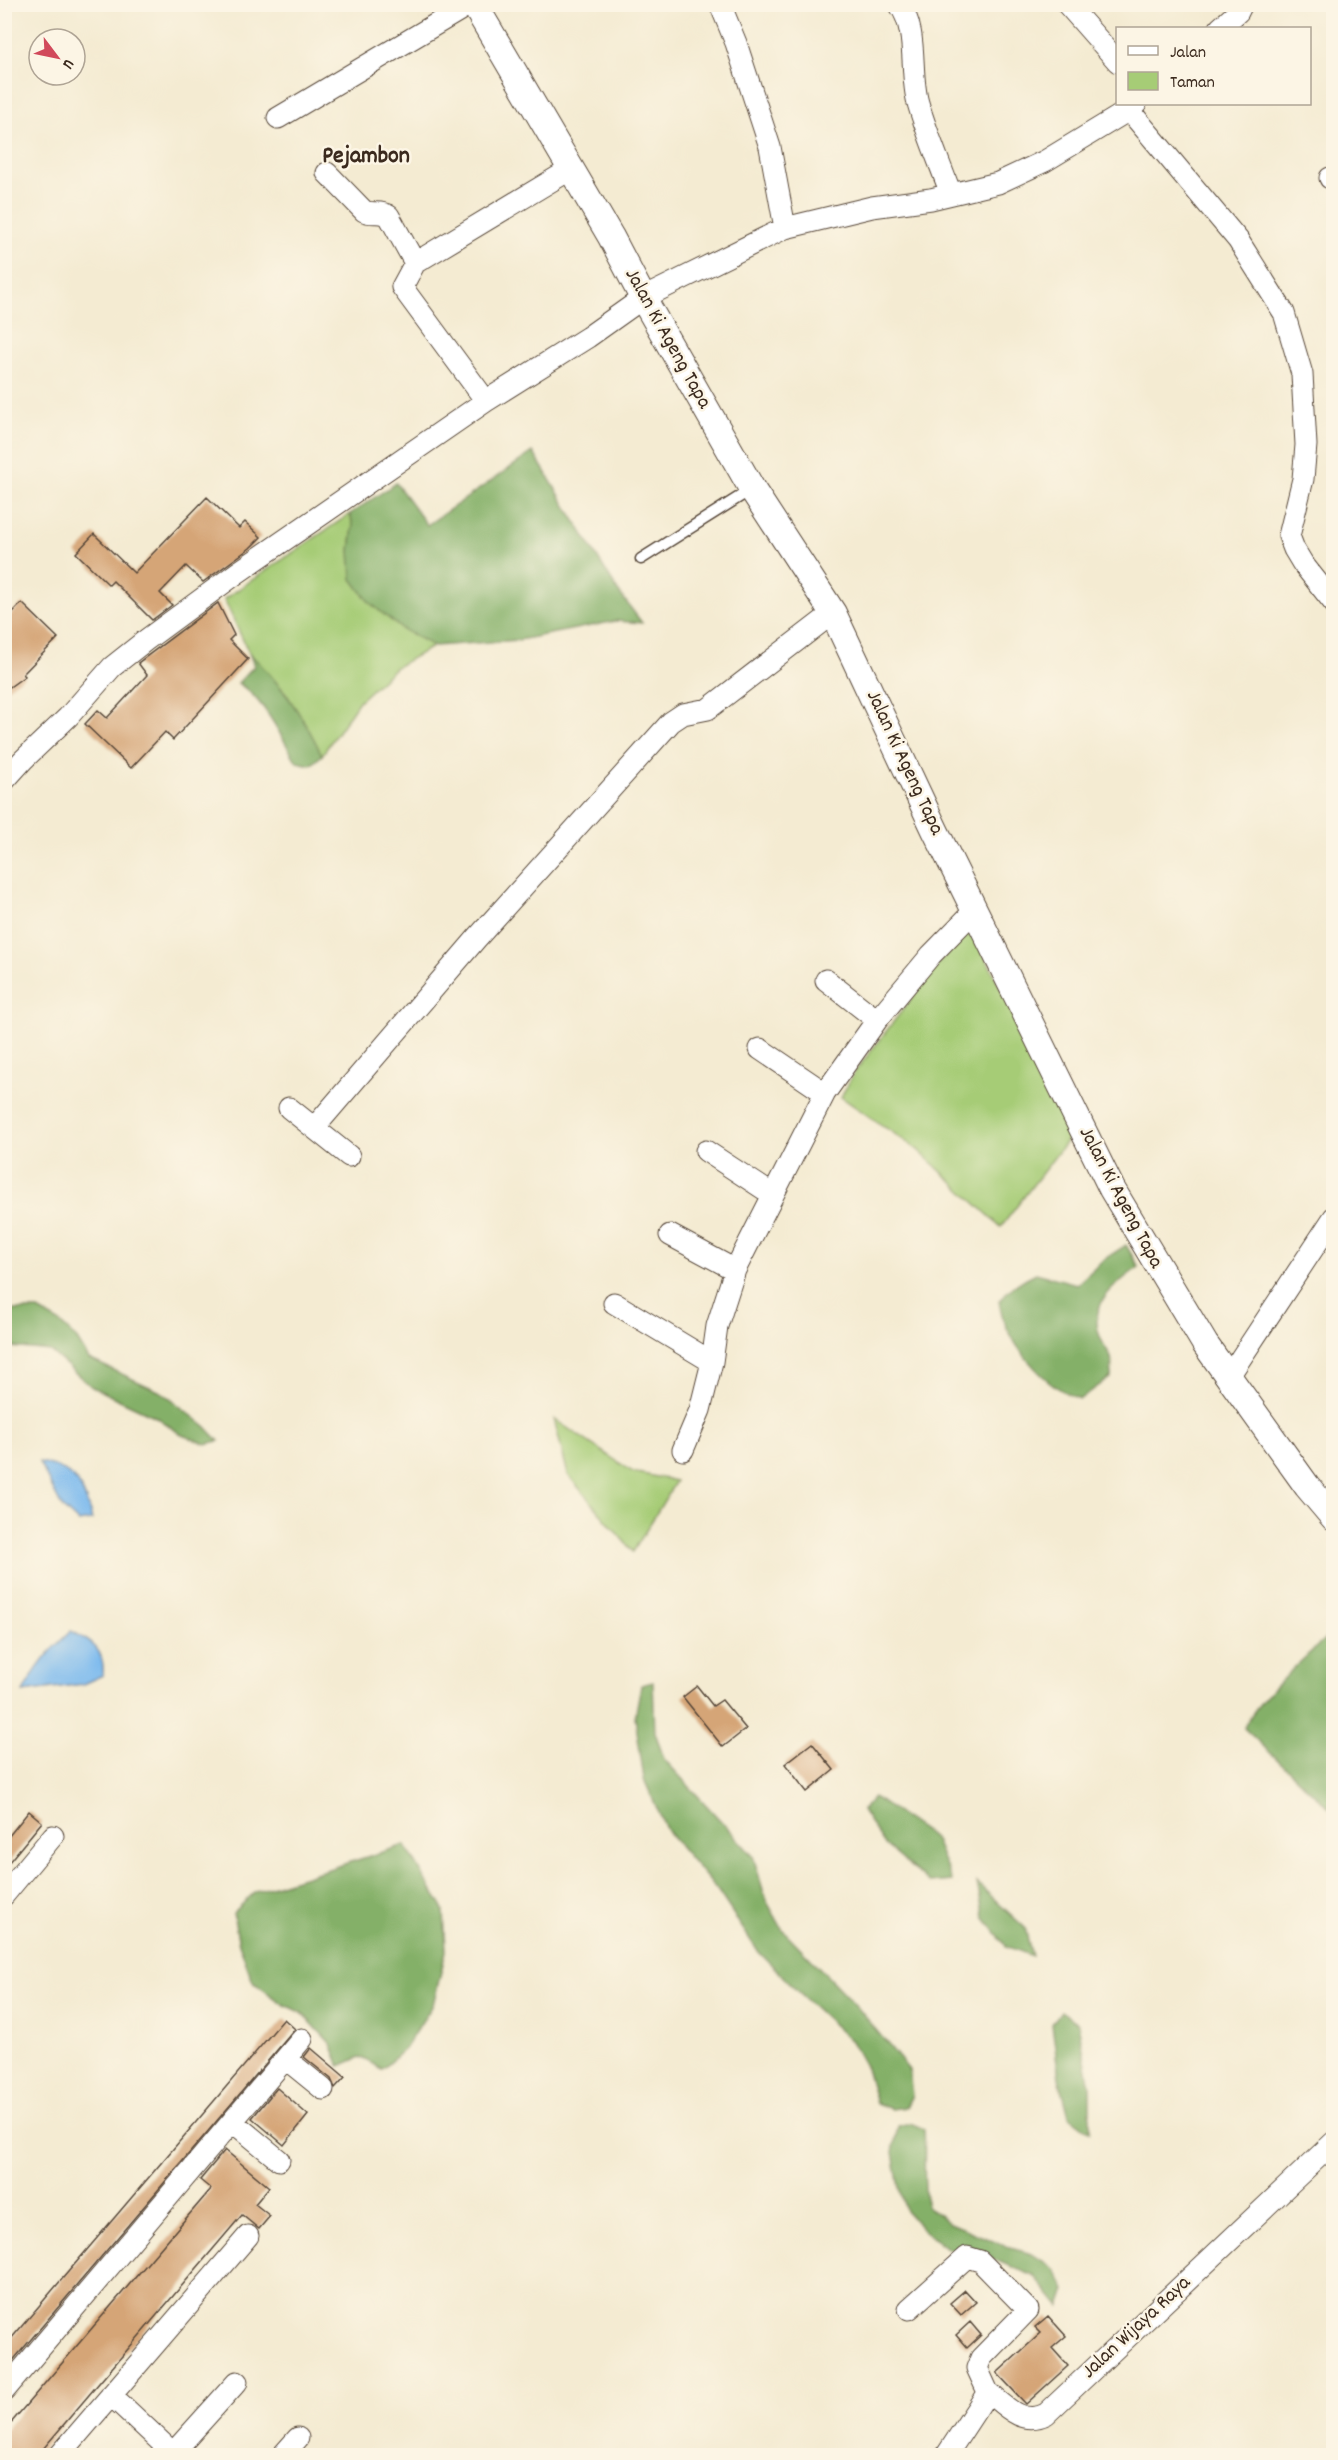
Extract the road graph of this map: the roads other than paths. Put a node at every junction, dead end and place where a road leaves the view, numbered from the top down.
1 (472, 4) edge
2 (720, 4) edge
3 (899, 4) edge
4 (1067, 4) edge
5 (1242, 4) edge
6 (1221, 27) edge
7 (1116, 60) edge
8 (1133, 107) edge
9 (278, 118) dead end
10 (571, 169) junction
11 (327, 173) dead end
12 (951, 194) junction
13 (785, 228) junction
14 (414, 263) junction
15 (643, 298) junction
16 (486, 400) junction
17 (752, 489) junction
18 (641, 559) dead end
19 (1334, 603) edge
20 (832, 613) junction
21 (4, 781) edge
22 (975, 910) junction
23 (826, 980) dead end
24 (877, 1020) junction
25 (760, 1049) dead end
26 (825, 1093) junction
27 (290, 1108) dead end
28 (314, 1128) junction
29 (706, 1150) dead end
30 (349, 1156) dead end
31 (773, 1195) junction
32 (1334, 1217) edge
33 (670, 1235) dead end
34 (735, 1270) junction
35 (614, 1303) dead end
36 (712, 1362) junction
37 (1229, 1376) junction
38 (684, 1450) dead end
39 (1334, 1518) edge
40 (53, 1836) dead end
41 (4, 1895) edge
42 (302, 2039) dead end
43 (286, 2059) junction
44 (323, 2089) dead end
45 (233, 2121) junction
46 (1334, 2142) edge
47 (279, 2160) dead end
48 (248, 2236) dead end
49 (909, 2309) dead end
50 (237, 2382) dead end
51 (4, 2391) edge
52 (988, 2392) junction
53 (111, 2395) junction
54 (298, 2438) dead end
55 (174, 2454) edge
56 (59, 2456) edge
57 (282, 2456) edge
58 (946, 2456) edge

1 - 9 street
1 - 10 street, Jalan Ki Ageng Tapa
2 - 13 street
3 - 12 street
4 - 7 street
5 - 6 street
8 - 12 street
8 - 19 street
10 - 14 street
10 - 15 street, Jalan Ki Ageng Tapa
11 - 14 street
12 - 13 street
13 - 15 street
14 - 16 street
15 - 16 street
15 - 17 street, Jalan Ki Ageng Tapa
16 - 21 street
17 - 18 lane
17 - 20 street, Jalan Ki Ageng Tapa
20 - 22 street, Jalan Ki Ageng Tapa
20 - 28 street
22 - 24 street
22 - 37 street, Jalan Ki Ageng Tapa
23 - 24 street
24 - 26 street
25 - 26 street
26 - 31 street
27 - 28 street
28 - 30 street
29 - 31 street
31 - 34 street
32 - 37 street
33 - 34 street
34 - 36 street
35 - 36 street
36 - 38 street
37 - 39 street, Jalan Ki Ageng Tapa
40 - 41 street
42 - 43 street
43 - 44 street
43 - 45 street
45 - 47 street
45 - 51 street
46 - 52 street, Jalan Wijaya Raya
48 - 53 street
49 - 52 street
50 - 55 street
52 - 58 street
53 - 55 street
53 - 56 street
54 - 57 street

